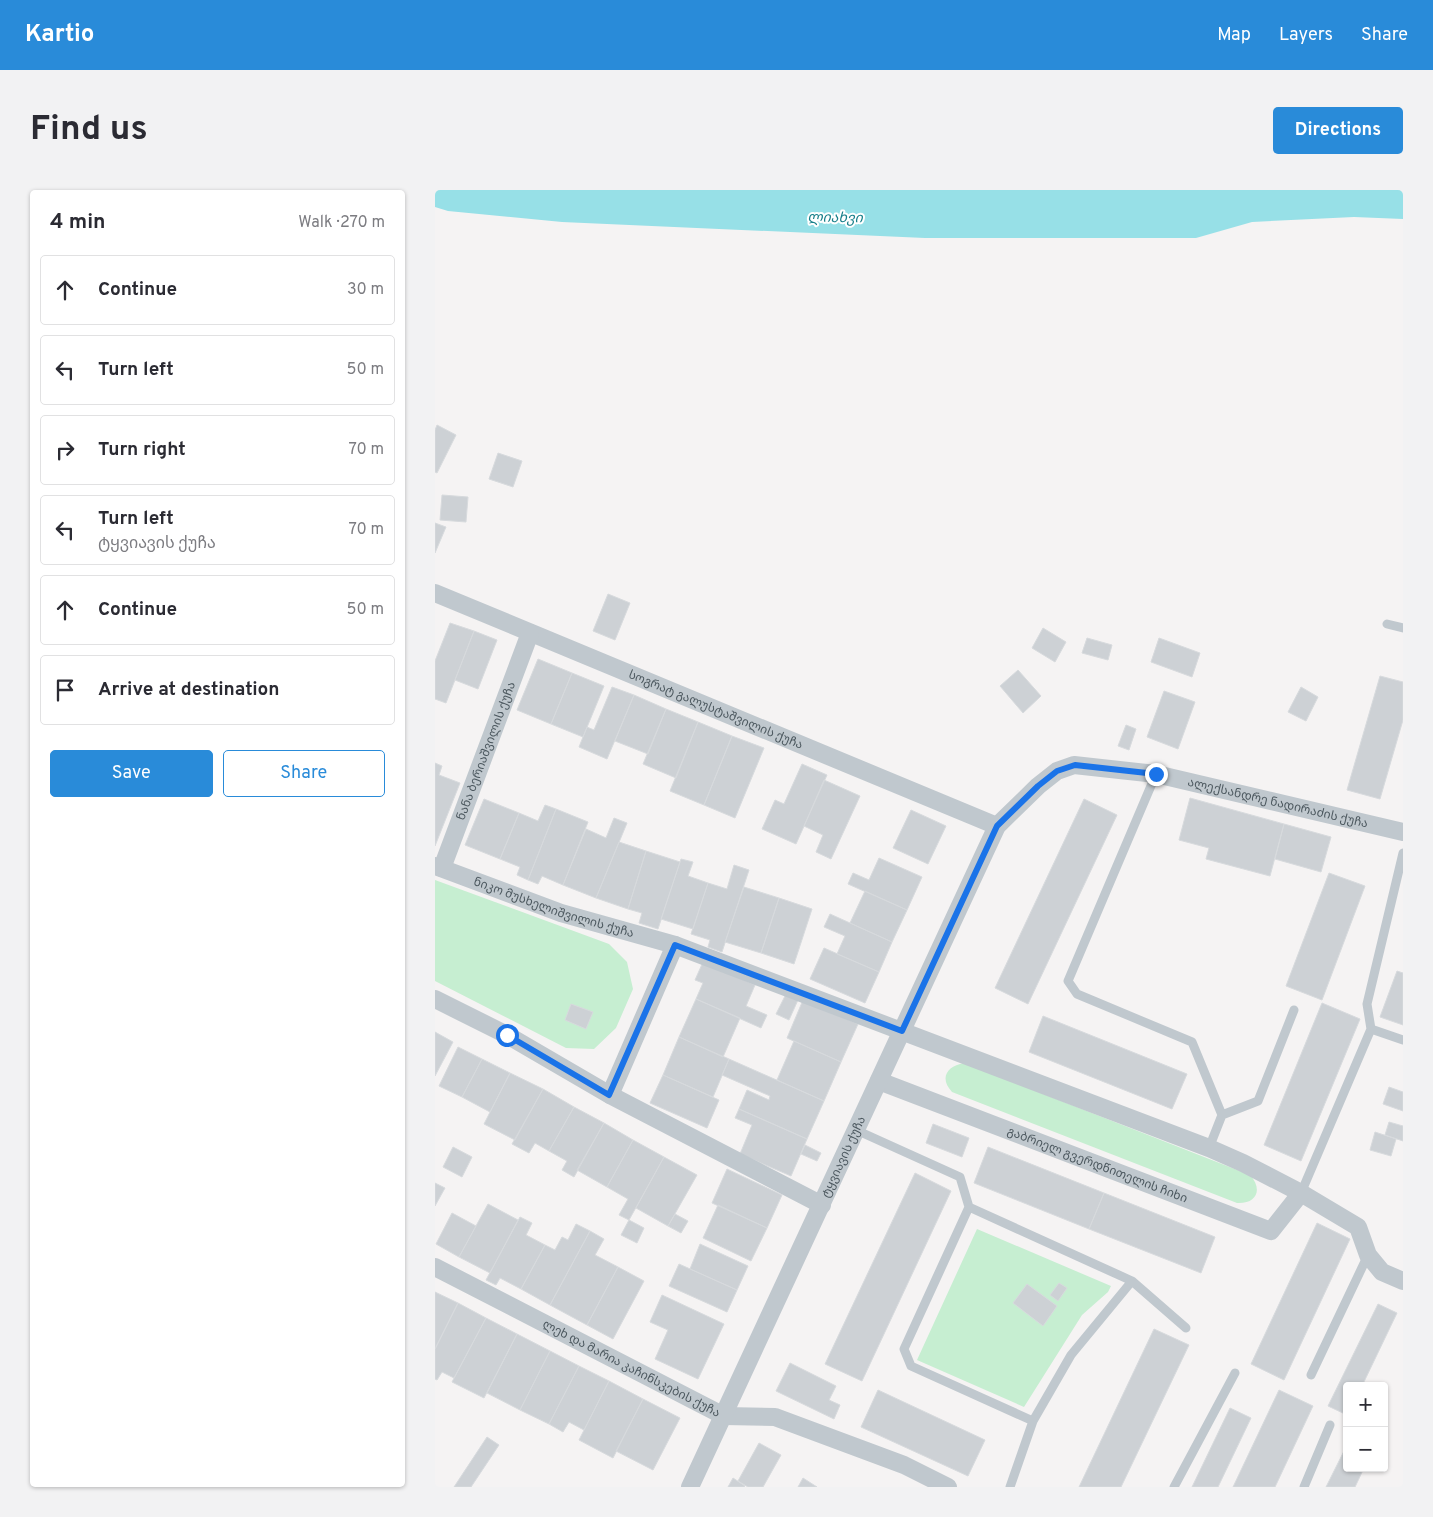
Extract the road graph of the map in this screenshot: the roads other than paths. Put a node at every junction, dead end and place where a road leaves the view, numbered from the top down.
1 (435, 593) edge
2 (1387, 624) dead end
3 (1403, 628) edge
4 (530, 633) junction
5 (1156, 774) junction
6 (997, 826) junction
7 (1403, 832) edge
8 (1403, 853) edge
9 (438, 867) edge
10 (675, 945) junction
11 (435, 999) edge
12 (1294, 1010) dead end
13 (1371, 1029) junction
14 (902, 1031) junction
15 (1403, 1040) edge
16 (879, 1082) junction
17 (609, 1095) junction
18 (1222, 1115) junction
19 (856, 1130) junction
20 (1209, 1148) junction
21 (1301, 1192) junction
22 (822, 1205) junction
23 (969, 1208) junction
24 (1368, 1255) junction
25 (435, 1267) edge
26 (1403, 1281) edge
27 (1132, 1282) junction
28 (1186, 1328) dead end
29 (1235, 1373) dead end
30 (1311, 1375) dead end
31 (724, 1416) junction
32 (1033, 1421) junction
33 (1330, 1425) dead end
34 (690, 1487) edge
35 (948, 1487) edge
36 (1011, 1487) edge
37 (1174, 1487) edge
38 (1304, 1487) edge

1 - 4 street, სოგრატ გალუსტაშვილის ქუჩა
2 - 3 lane
4 - 6 street, სოგრატ გალუსტაშვილის ქუჩა
4 - 9 street, ნანა ბერიაშვილის ქუჩა
5 - 6 street, ალექსანდრე ნადირაძის ქუჩა
5 - 7 street, ალექსანდრე ნადირაძის ქუჩა
5 - 18 lane
6 - 14 street, ტყვიავის ქუჩა
8 - 13 lane
9 - 10 street, ნიკო მუსხელიშვილის ქუჩა
10 - 14 street, ნიკო მუსხელიშვილის ქუჩა
10 - 17 street
11 - 17 street
12 - 18 lane
13 - 15 lane
13 - 21 lane
14 - 16 street, ტყვიავის ქუჩა
14 - 20 street
16 - 19 street, ტყვიავის ქუჩა
16 - 21 street, გაბრიელ გვერდწითელის ჩიხი
17 - 22 street
18 - 20 lane
19 - 22 street, ტყვიავის ქუჩა
19 - 23 lane
20 - 21 street
21 - 24 street
22 - 31 street, ტყვიავის ქუჩა
23 - 27 lane
23 - 32 lane
24 - 26 street
24 - 30 lane
25 - 31 street, ლეხ და მარია კაჩინსკების ქუჩა
27 - 28 lane
27 - 32 lane
29 - 37 lane
31 - 34 street, ტყვიავის ქუჩა
31 - 35 street, ლეხ და მარია კაჩინსკების ქუჩა
32 - 36 lane
33 - 38 lane

